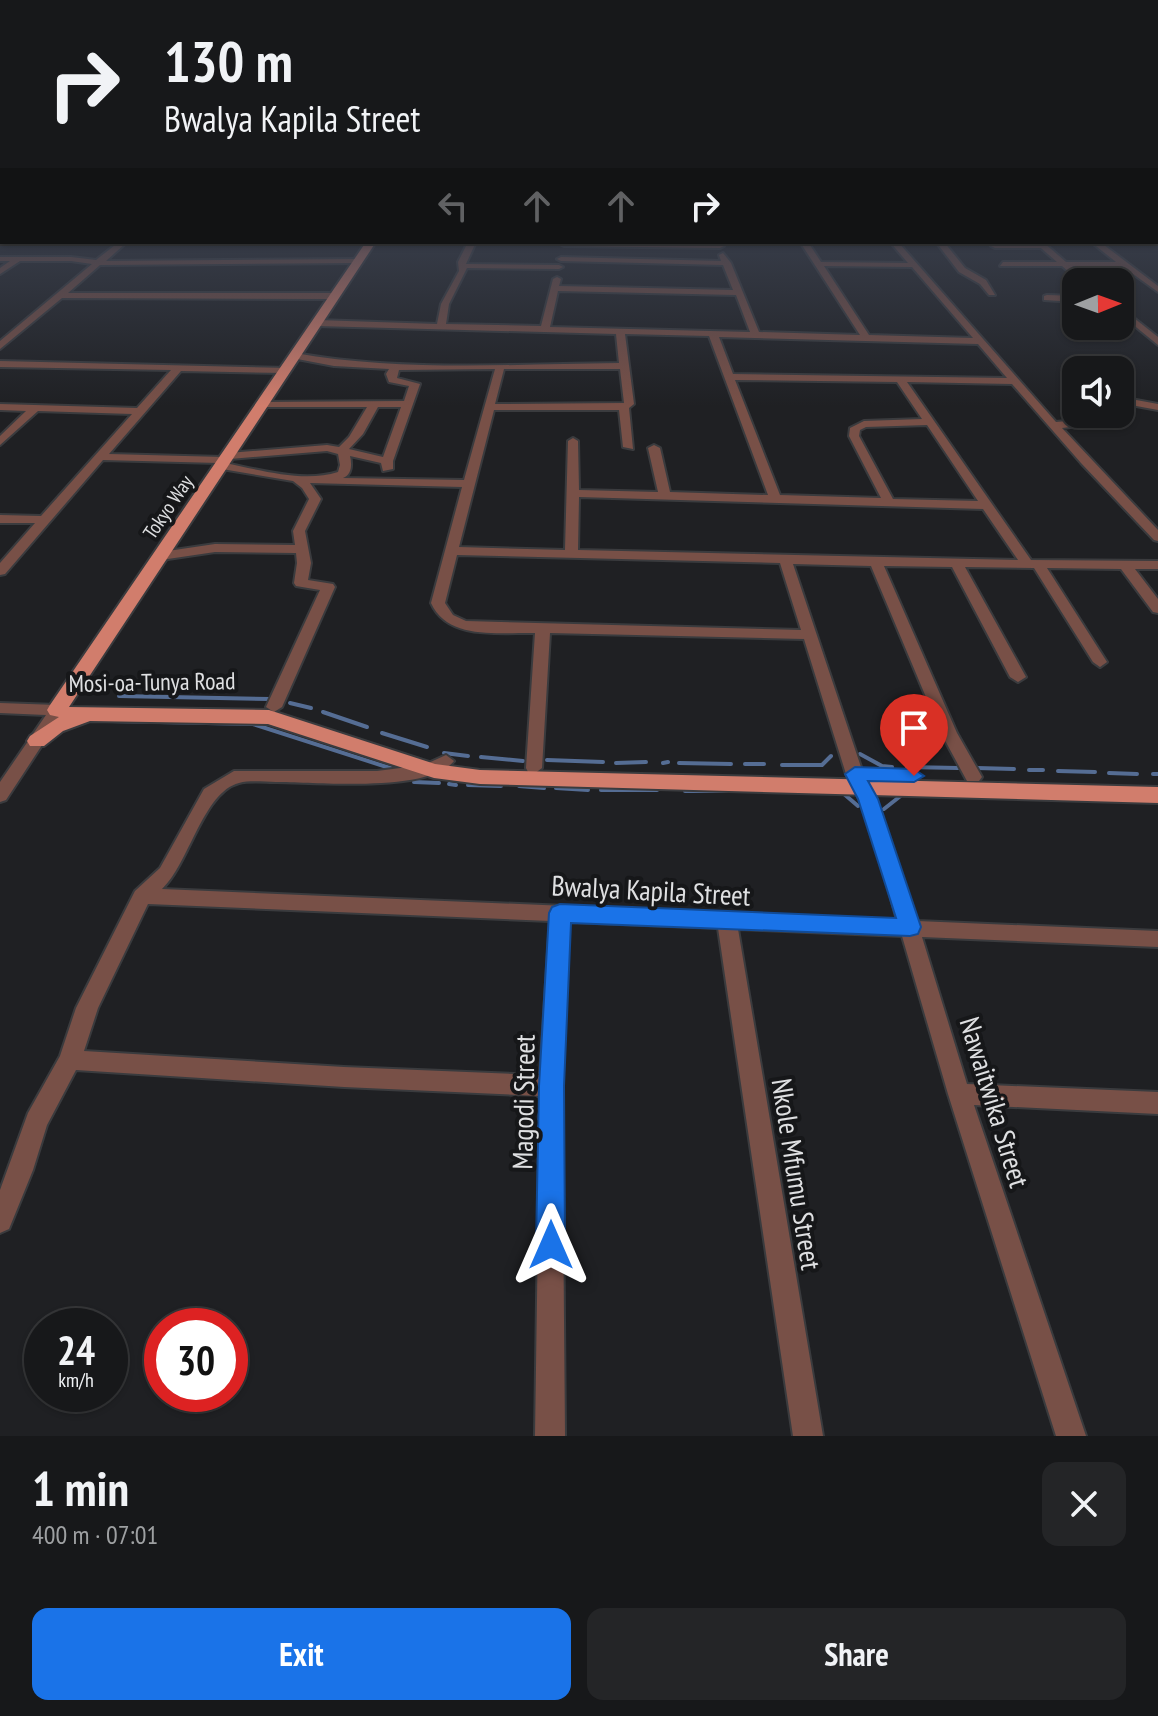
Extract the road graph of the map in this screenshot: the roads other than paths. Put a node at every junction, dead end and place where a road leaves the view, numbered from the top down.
1 (87, 272) edge
2 (351, 272) edge
3 (462, 272) edge
4 (558, 272) edge
5 (730, 272) edge
6 (823, 272) edge
7 (919, 272) edge
8 (966, 272) edge
9 (1135, 272) edge
10 (555, 288) junction
11 (1158, 290) edge
12 (738, 293) junction
13 (992, 293) dead end
14 (60, 295) junction
15 (335, 296) junction
16 (1047, 298) dead end
17 (1062, 299) edge
18 (1134, 322) edge
19 (317, 323) junction
20 (441, 327) junction
21 (545, 329) junction
22 (620, 332) junction
23 (713, 334) junction
24 (756, 335) junction
25 (866, 338) junction
26 (980, 341) junction
27 (1158, 342) edge
28 (0, 346) edge
29 (295, 356) junction
30 (0, 364) edge
31 (624, 366) junction
32 (396, 367) junction
33 (500, 367) junction
34 (178, 368) junction
35 (286, 370) junction
36 (730, 377) junction
37 (900, 379) junction
38 (1015, 381) junction
39 (1134, 403) edge
40 (263, 404) junction
41 (375, 404) junction
42 (407, 404) junction
43 (0, 407) edge
44 (488, 407) junction
45 (624, 407) junction
46 (1158, 407) edge
47 (35, 408) junction
48 (140, 411) junction
49 (931, 422) junction
50 (1062, 424) edge
51 (1054, 425) junction
52 (1091, 428) edge
53 (573, 441) dead end
54 (0, 442) edge
55 (1086, 442) dead end
56 (629, 447) dead end
57 (654, 448) dead end
58 (343, 449) junction
59 (100, 457) junction
60 (225, 461) junction
61 (387, 461) junction
62 (299, 481) junction
63 (321, 481) junction
64 (387, 482) junction
65 (468, 484) junction
66 (573, 493) junction
67 (665, 496) junction
68 (775, 498) junction
69 (889, 502) junction
70 (987, 505) junction
71 (0, 519) edge
72 (45, 520) junction
73 (1158, 537) edge
74 (302, 549) junction
75 (451, 551) junction
76 (571, 555) junction
77 (161, 556) junction
78 (785, 559) junction
79 (876, 562) junction
80 (957, 564) junction
81 (1033, 565) junction
82 (1125, 565) junction
83 (1158, 565) edge
84 (0, 571) edge
85 (1158, 609) edge
86 (543, 628) junction
87 (811, 635) junction
88 (1100, 662) dead end
89 (1018, 677) dead end
90 (75, 682) junction
91 (116, 704) junction
92 (274, 707) junction
93 (0, 708) edge
94 (57, 710) junction
95 (95, 714) junction
96 (37, 741) junction
97 (440, 766) junction
98 (534, 768) junction
99 (973, 777) junction
100 (859, 780) junction
101 (1158, 783) edge
102 (1158, 795) edge
103 (0, 796) edge
104 (142, 896) junction
105 (560, 913) junction
106 (727, 922) junction
107 (910, 927) junction
108 (1158, 939) edge
109 (70, 1060) junction
110 (551, 1086) junction
111 (959, 1094) junction
112 (1158, 1103) edge
113 (0, 1220) edge
114 (550, 1436) edge
115 (808, 1436) edge
116 (1071, 1436) edge

1 - 14 street
2 - 15 main road, Tokyo Way
3 - 20 street
4 - 10 street
5 - 12 street
6 - 25 street
7 - 26 street
8 - 13 street
9 - 11 street
10 - 12 street
10 - 21 street
12 - 24 street
14 - 15 street
14 - 28 street
15 - 19 main road, Tokyo Way
16 - 17 street
18 - 27 street
19 - 20 street
19 - 29 main road, Tokyo Way
20 - 21 street
21 - 22 street
22 - 23 street
22 - 31 street
23 - 24 street
23 - 36 street
24 - 25 street
25 - 26 street
26 - 38 street
29 - 32 street
29 - 35 main road, Tokyo Way
30 - 34 street
31 - 33 street
31 - 45 street
32 - 33 street
32 - 42 street
33 - 44 street
34 - 35 street
34 - 48 street
35 - 40 main road, Tokyo Way
36 - 37 street
36 - 68 street
37 - 38 street
37 - 49 street
38 - 51 street
39 - 46 street
40 - 41 street
40 - 60 main road, Tokyo Way
41 - 42 street
41 - 58 street
42 - 61 street
43 - 47 street
44 - 45 street
44 - 65 street
45 - 56 street
47 - 48 street
47 - 54 street
48 - 59 street
49 - 69 street
49 - 70 street
50 - 51 street
51 - 73 street
52 - 55 street
53 - 66 street
57 - 67 street
58 - 60 street
58 - 61 street
58 - 63 street
59 - 60 street
59 - 72 street
60 - 62 street
60 - 77 main road, Tokyo Way
61 - 64 street
62 - 63 street
62 - 74 street
63 - 64 street
64 - 65 street
65 - 75 street
66 - 67 street
66 - 76 street
67 - 68 street
68 - 69 street
69 - 70 street
70 - 81 street
71 - 72 street
72 - 84 street
74 - 77 street
74 - 92 street
75 - 76 street
75 - 86 street
76 - 78 street
77 - 90 main road, Tokyo Way
78 - 79 street
78 - 87 street, Nawaitwika Street
79 - 80 street
79 - 99 street
80 - 81 street
80 - 89 street
81 - 82 street
81 - 88 street
82 - 83 street
82 - 85 street
86 - 87 street
86 - 98 street
87 - 100 street, Nawaitwika Street
90 - 91 main road
90 - 94 main road, Tokyo Way
91 - 92 main road, Mosi-oa-Tunya Road
91 - 94 main road, Mosi-oa-Tunya Road
92 - 97 main road, Mosi-oa-Tunya Road
93 - 94 street
94 - 95 main road, Mosi-oa-Tunya Road
94 - 96 street, Tokyo Way
95 - 96 main road
95 - 97 main road, Mosi-oa-Tunya Road
96 - 103 street, Tokyo Way
97 - 98 main road, Mosi-oa-Tunya Road
97 - 100 main road, Mosi-oa-Tunya Road
97 - 104 street
98 - 100 main road, Mosi-oa-Tunya Road
99 - 100 main road, Mosi-oa-Tunya Road
99 - 101 main road, Mosi-oa-Tunya Road
100 - 102 main road, Mosi-oa-Tunya Road
100 - 107 street, Nawaitwika Street
104 - 105 street, Bwalya Kapila Street
104 - 109 street
105 - 106 street, Bwalya Kapila Street
105 - 110 street, Magodi Street
106 - 107 street, Bwalya Kapila Street
106 - 115 street, Nkole Mfumu Street
107 - 108 street, Bwalya Kapila Street
107 - 111 street, Nawaitwika Street
109 - 110 street
109 - 113 street
110 - 114 street, Magodi Street
111 - 112 street
111 - 116 street, Nawaitwika Street

